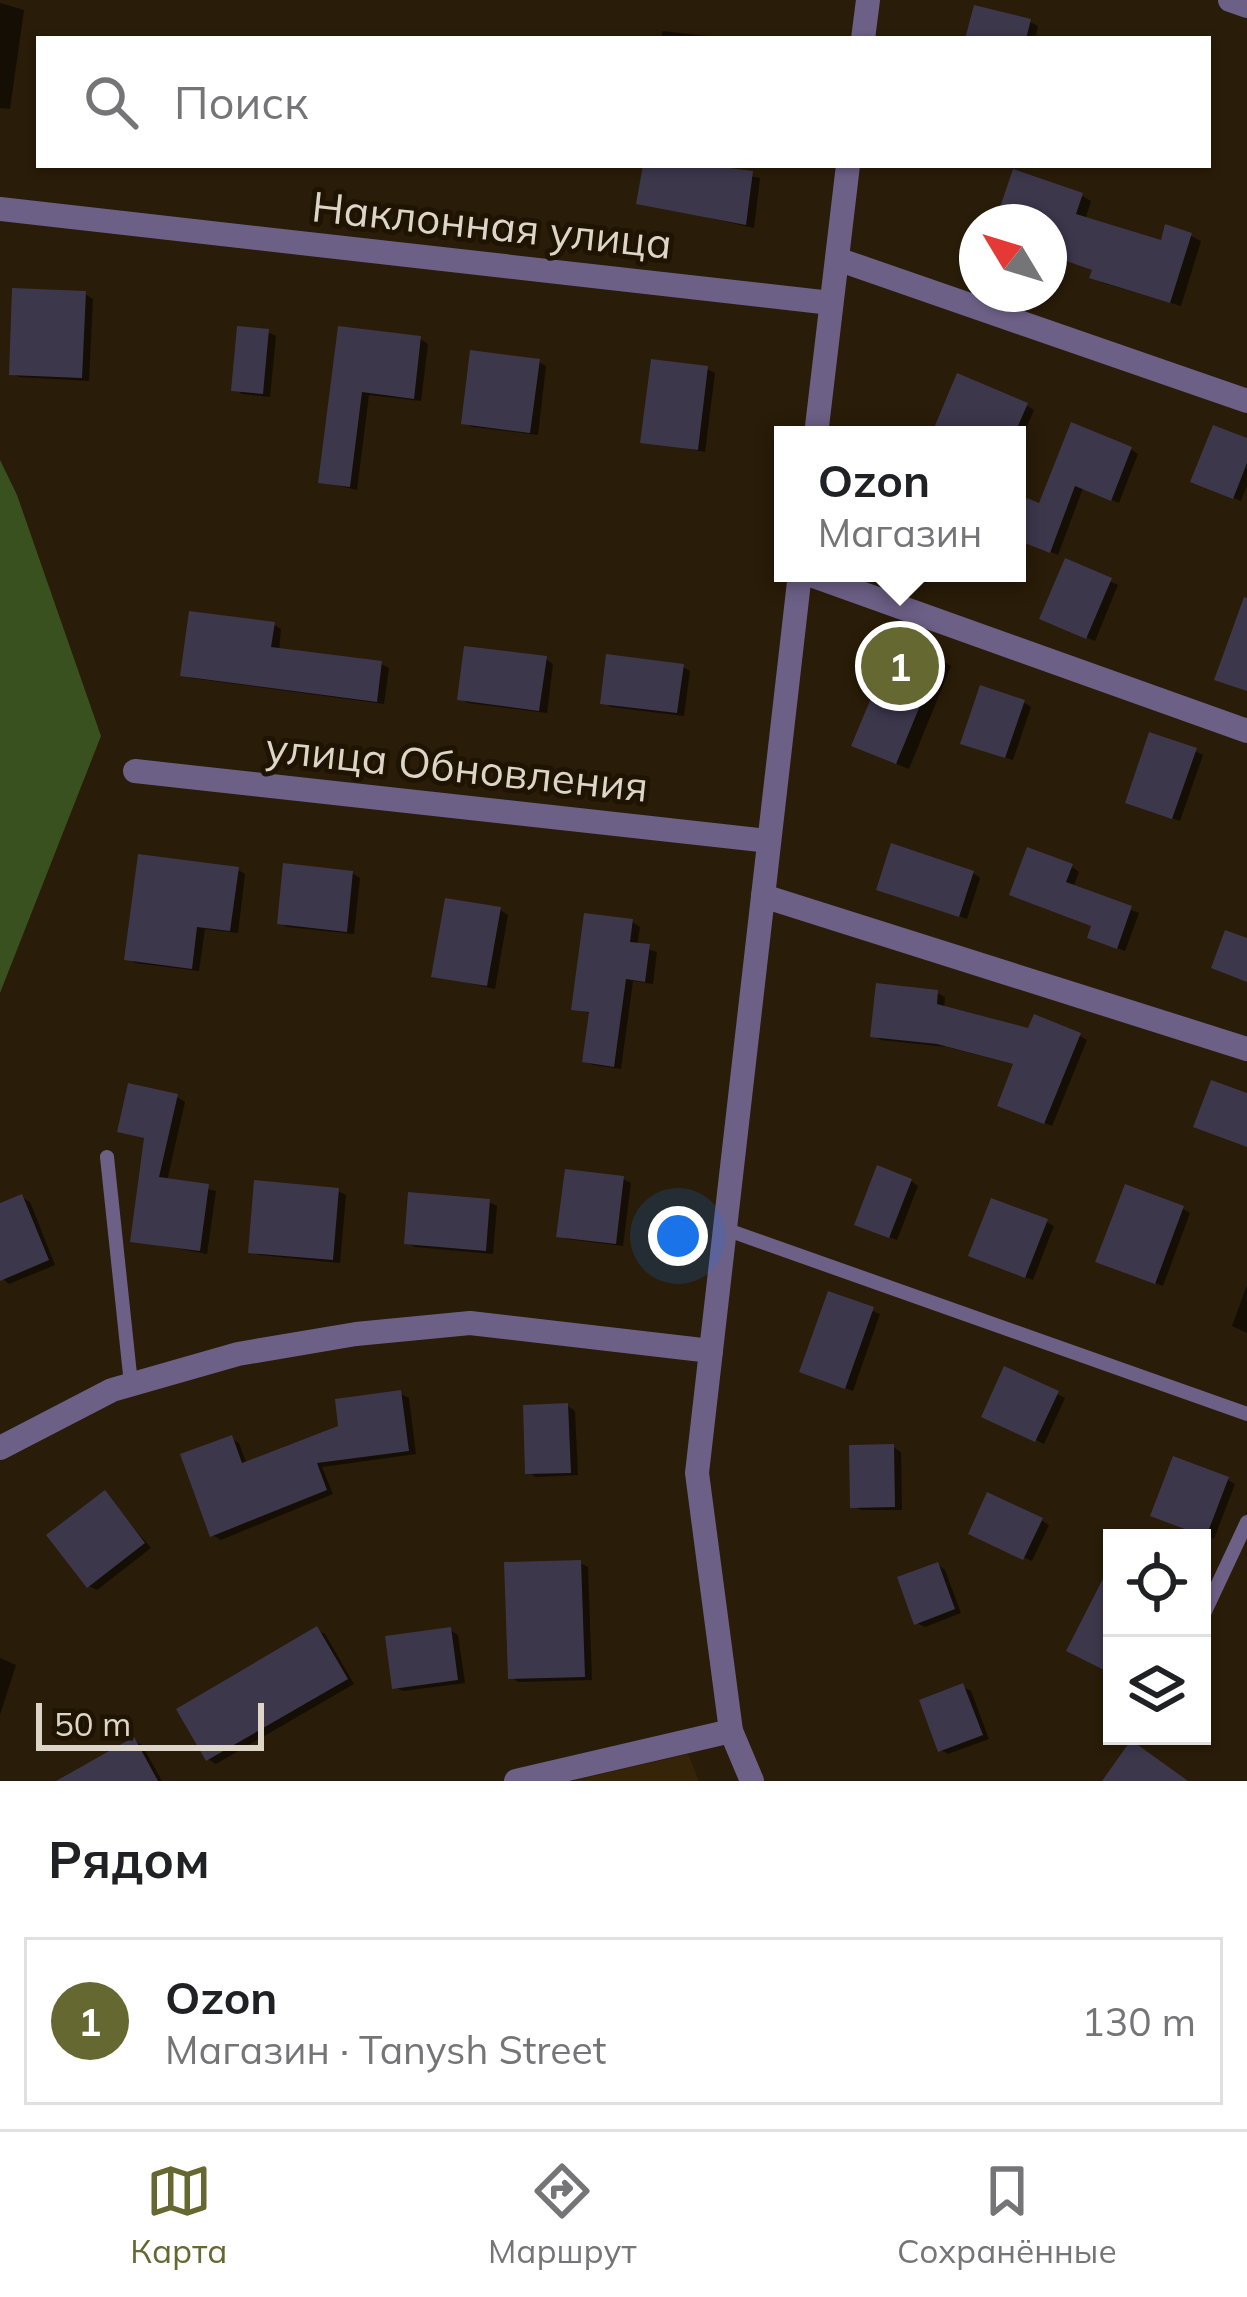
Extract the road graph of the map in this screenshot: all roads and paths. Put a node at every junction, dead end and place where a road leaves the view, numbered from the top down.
1 (868, 0) edge
2 (1230, 0) edge
3 (1247, 6) edge
4 (863, 36) edge
5 (848, 168) edge
6 (0, 209) edge
7 (837, 259) junction
8 (832, 303) junction
9 (1247, 401) edge
10 (817, 426) edge
11 (802, 582) edge
12 (828, 582) edge
13 (1247, 730) edge
14 (135, 771) dead end
15 (770, 841) junction
16 (763, 896) junction
17 (1247, 1049) edge
18 (107, 1157) dead end
19 (725, 1229) junction
20 (711, 1351) junction
21 (131, 1384) junction
22 (1247, 1414) edge
23 (0, 1448) edge
24 (1247, 1522) edge
25 (1211, 1599) edge
26 (730, 1731) junction
27 (516, 1781) edge
28 (752, 1781) edge

1 - 4 street
2 - 3 street
5 - 7 street
6 - 8 street, Наклонная улица
7 - 8 street
7 - 9 street
8 - 10 street
11 - 15 street
12 - 13 street
14 - 15 street, улица Обновления
15 - 16 street
16 - 17 street
16 - 19 street
18 - 21 lane
19 - 20 street
19 - 22 lane
20 - 21 street
20 - 26 street
21 - 23 street
24 - 25 lane
26 - 27 street
26 - 28 street

